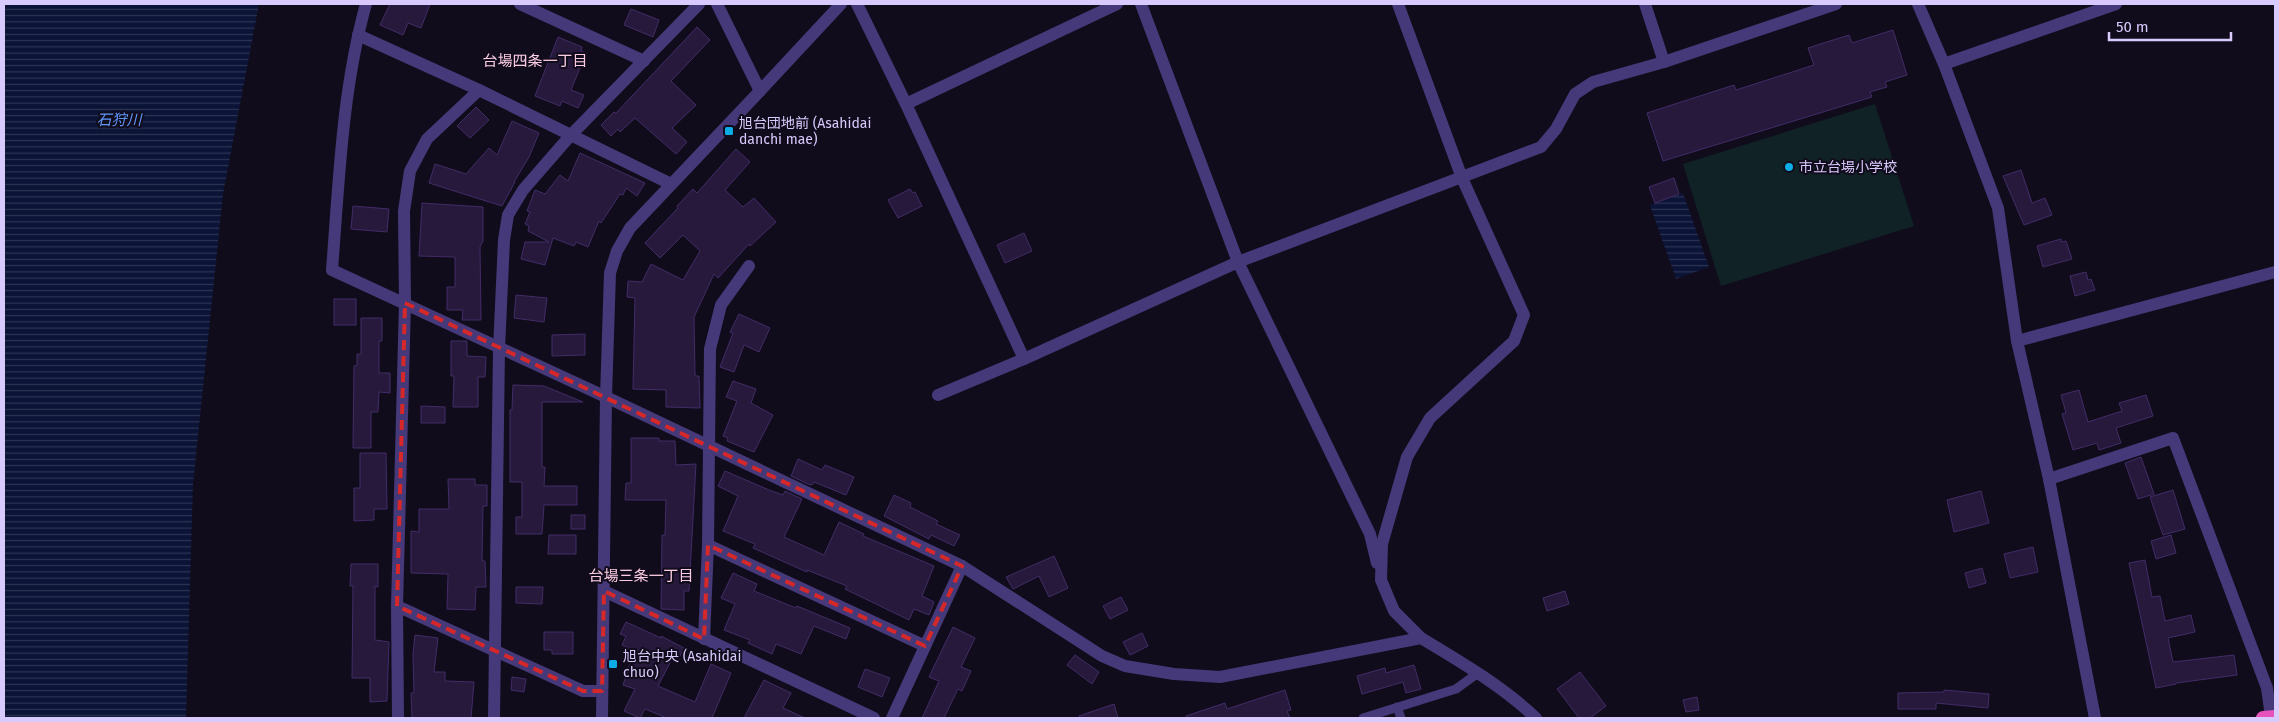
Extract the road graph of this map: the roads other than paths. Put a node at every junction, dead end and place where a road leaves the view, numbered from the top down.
1 (366, 4) edge
2 (520, 4) edge
3 (698, 4) edge
4 (717, 4) edge
5 (841, 4) edge
6 (857, 4) edge
7 (1117, 4) edge
8 (1141, 4) edge
9 (1398, 4) edge
10 (1645, 4) edge
11 (1836, 4) edge
12 (1918, 4) edge
13 (2116, 4) edge
14 (358, 35) junction
15 (644, 61) junction
16 (1664, 62) junction
17 (1944, 64) junction
18 (479, 90) junction
19 (760, 91) junction
20 (906, 104) junction
21 (570, 136) junction
22 (1462, 178) junction
23 (671, 184) junction
24 (1238, 262) junction
25 (749, 266) dead end
26 (2275, 272) edge
27 (406, 303) junction
28 (2017, 341) junction
29 (499, 349) junction
30 (1024, 359) junction
31 (938, 395) dead end
32 (606, 397) junction
33 (708, 447) junction
34 (2050, 479) junction
35 (708, 545) junction
36 (962, 566) junction
37 (1381, 580) junction
38 (604, 591) junction
39 (397, 606) junction
40 (1421, 638) junction
41 (704, 639) junction
42 (925, 646) junction
43 (496, 651) junction
44 (1478, 673) junction
45 (602, 691) junction
46 (1398, 707) junction
47 (2270, 717) edge
48 (398, 718) edge
49 (494, 718) edge
50 (602, 718) edge
51 (874, 718) edge
52 (892, 718) edge
53 (1363, 718) edge
54 (1401, 718) edge
55 (1536, 718) edge
56 (2095, 718) edge

1 - 14 street
2 - 15 street
3 - 15 street
4 - 19 street
5 - 19 street
6 - 20 street
7 - 20 street
8 - 24 street
9 - 22 street
10 - 16 street
11 - 16 street
12 - 17 street
13 - 17 street
14 - 18 street
14 - 27 street
15 - 21 street
16 - 22 street
17 - 28 street
18 - 21 street
18 - 27 street
19 - 23 street
20 - 30 street
21 - 23 street
21 - 29 street
22 - 24 street
22 - 37 street
23 - 32 street
24 - 30 street
24 - 37 street
25 - 33 street
26 - 28 street
27 - 29 street
27 - 39 street
28 - 34 street
29 - 32 street
29 - 43 street
30 - 31 street
32 - 33 street
32 - 38 street
33 - 35 street
33 - 36 street
34 - 47 street
34 - 56 street
35 - 41 street
35 - 42 street
36 - 40 street
36 - 42 street
37 - 40 street
38 - 41 street
38 - 45 street
39 - 43 street
39 - 48 street
40 - 44 street
41 - 51 street
42 - 52 street
43 - 45 street
43 - 49 street
44 - 46 lane
44 - 55 street
45 - 50 street
46 - 53 lane
46 - 54 lane

